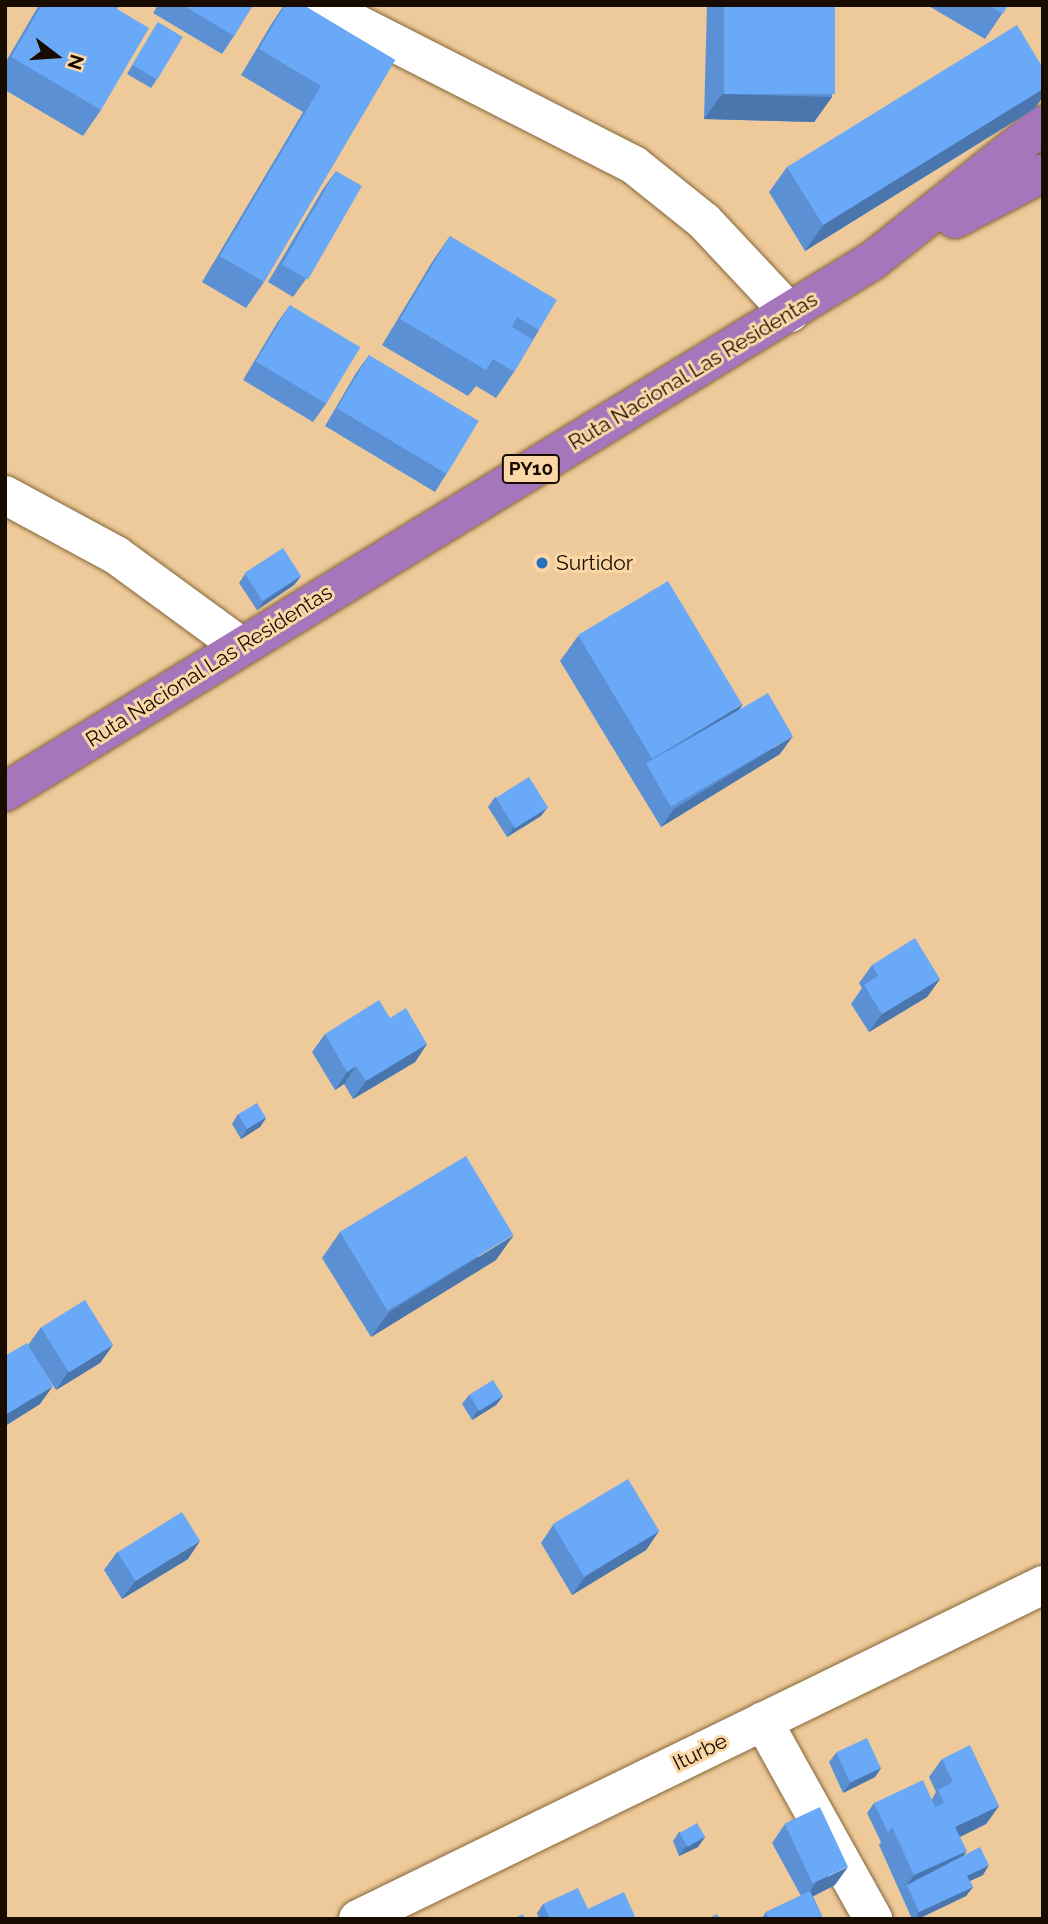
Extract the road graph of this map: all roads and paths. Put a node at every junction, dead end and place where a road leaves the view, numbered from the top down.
1 (320, 5) edge
2 (1043, 107) edge
3 (1036, 148) edge
4 (790, 313) junction
5 (5, 495) edge
6 (239, 645) junction
7 (5, 792) edge
8 (1043, 1585) edge
9 (764, 1721) junction
10 (358, 1919) edge
11 (873, 1919) edge

1 - 4 street
2 - 3 highway
3 - 4 highway, Ruta Nacional Las Residentas / PY10
4 - 6 highway, Ruta Nacional Las Residentas / PY10
5 - 6 street
6 - 7 highway, Ruta Nacional Las Residentas / PY10
8 - 9 street, Iturbe
9 - 10 street, Iturbe
9 - 11 street

